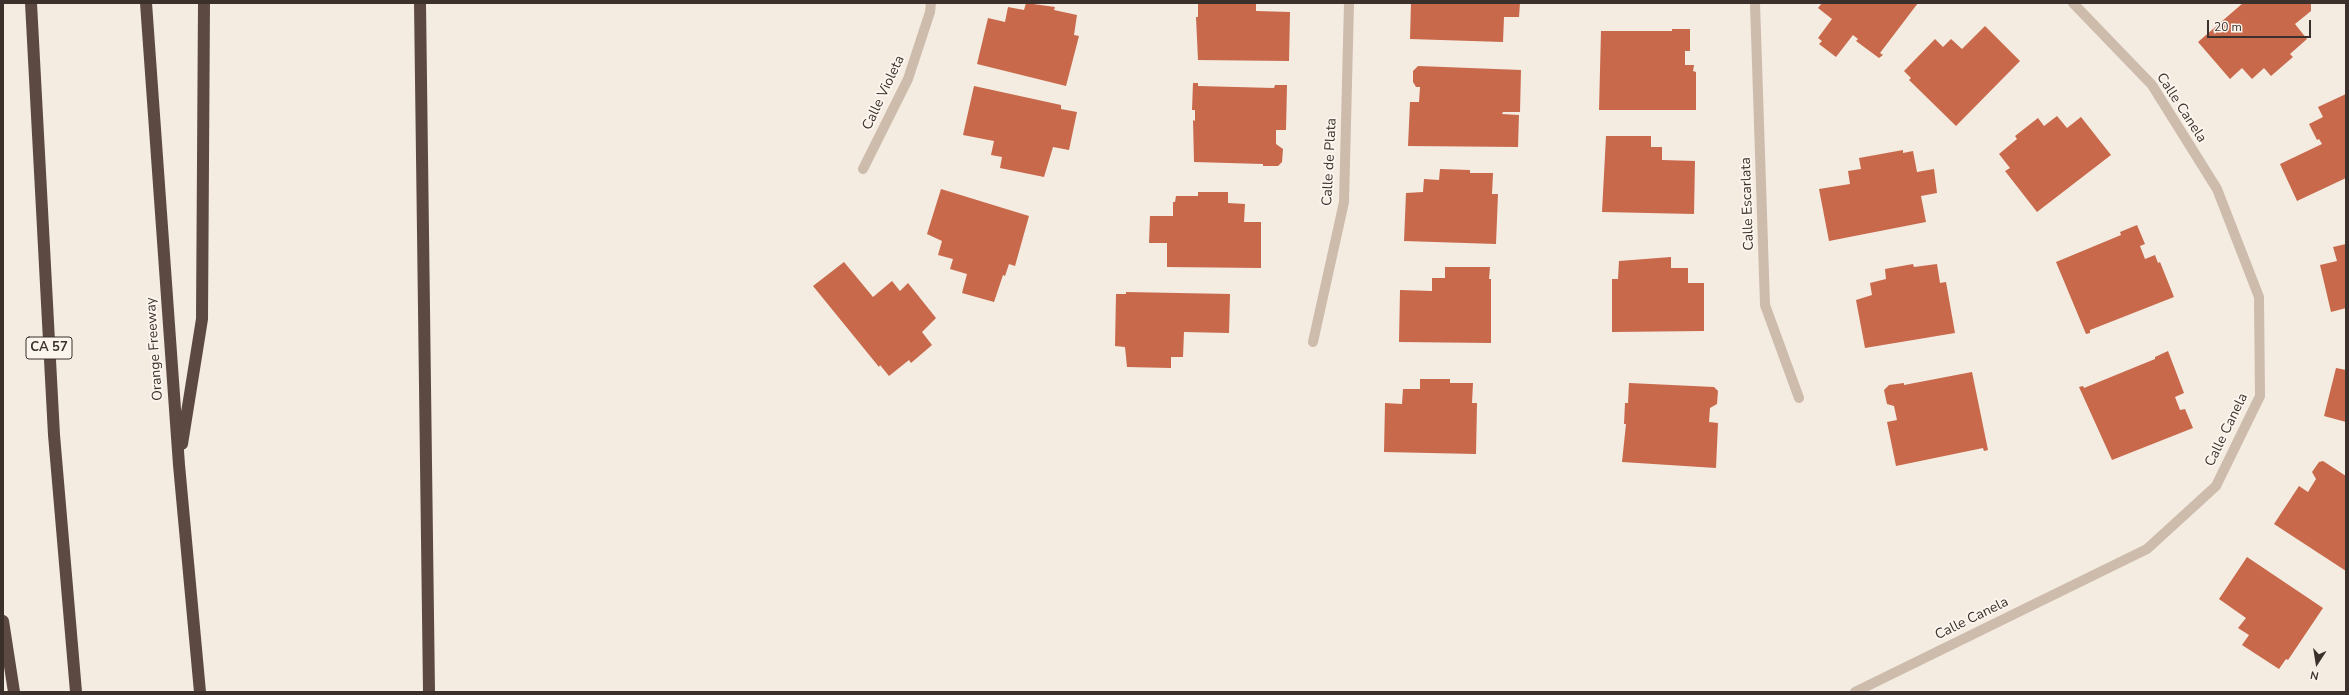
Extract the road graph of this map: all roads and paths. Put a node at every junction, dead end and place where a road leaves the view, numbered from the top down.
1 (31, 3) edge
2 (146, 3) edge
3 (204, 3) edge
4 (420, 3) edge
5 (931, 3) edge
6 (1349, 3) edge
7 (1755, 3) edge
8 (2073, 3) edge
9 (862, 169) dead end
10 (1313, 342) dead end
11 (1799, 398) dead end
12 (179, 465) junction
13 (3, 620) edge
14 (14, 692) edge
15 (76, 692) edge
16 (200, 692) edge
17 (429, 692) edge
18 (1856, 692) edge

1 - 15 highway, CA 57
2 - 12 highway, Orange Freeway
3 - 12 highway
4 - 17 highway
5 - 9 street, Calle Violeta
6 - 10 street, Calle de Plata
7 - 11 street, Calle Escarlata
8 - 18 street, Calle Canela
12 - 16 highway, Orange Freeway
13 - 14 highway

